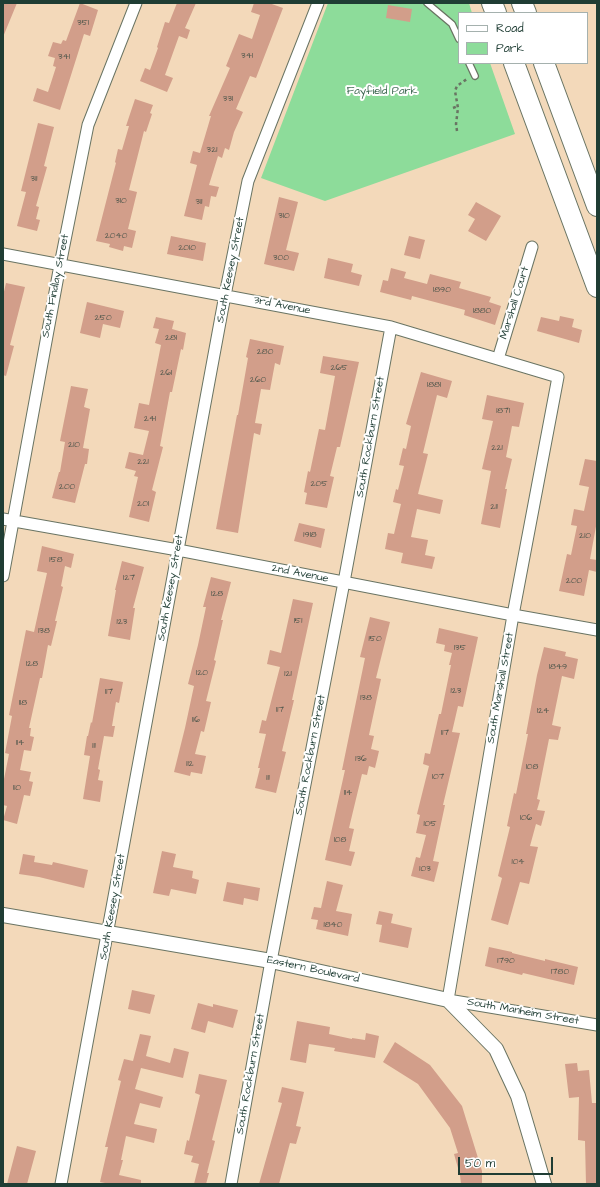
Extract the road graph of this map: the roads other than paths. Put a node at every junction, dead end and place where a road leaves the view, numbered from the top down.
1 (136, 3) edge
2 (318, 3) edge
3 (427, 3) edge
4 (458, 37) edge
5 (469, 64) edge
6 (514, 64) edge
7 (544, 64) edge
8 (475, 76) road end
9 (597, 206) edge
10 (532, 247) dead end
11 (3, 254) edge
12 (60, 265) junction
13 (597, 287) edge
14 (225, 296) junction
15 (391, 327) junction
16 (498, 359) junction
17 (558, 376) joint
18 (8, 519) edge
19 (178, 550) junction
20 (3, 576) edge
21 (344, 582) junction
22 (513, 615) junction
23 (597, 630) edge
24 (3, 915) edge
25 (108, 933) junction
26 (271, 961) junction
27 (448, 1000) junction
28 (597, 1025) edge
29 (534, 1151) junction
30 (61, 1184) edge
31 (231, 1184) edge
32 (534, 1184) edge
33 (544, 1184) edge

1 - 12 street, South Findlay Street
2 - 14 street, South Keesey Street
3 - 4 lane
5 - 8 lane
6 - 13 highway
7 - 9 highway
10 - 16 street, Marshall Court
11 - 12 street, 3rd Avenue
12 - 14 street, 3rd Avenue
12 - 18 street, South Findlay Street
14 - 15 street, 3rd Avenue
14 - 19 street, South Keesey Street
15 - 16 street, 3rd Avenue
15 - 21 street, South Rockburn Street
16 - 17 street, 3rd Avenue
17 - 22 street, South Marshall Street
18 - 19 street, 2nd Avenue
18 - 20 street, South Findlay Street
19 - 21 street, 2nd Avenue
19 - 25 street, South Keesey Street
21 - 22 street, 2nd Avenue
21 - 26 street, South Rockburn Street
22 - 23 street, 2nd Avenue
22 - 27 street, South Marshall Street
24 - 25 street, Eastern Boulevard
25 - 26 street, Eastern Boulevard
25 - 30 street, South Keesey Street
26 - 27 street, Eastern Boulevard
26 - 31 street, South Rockburn Street
27 - 28 street, South Manheim Street
27 - 29 street
29 - 32 street
29 - 33 street

